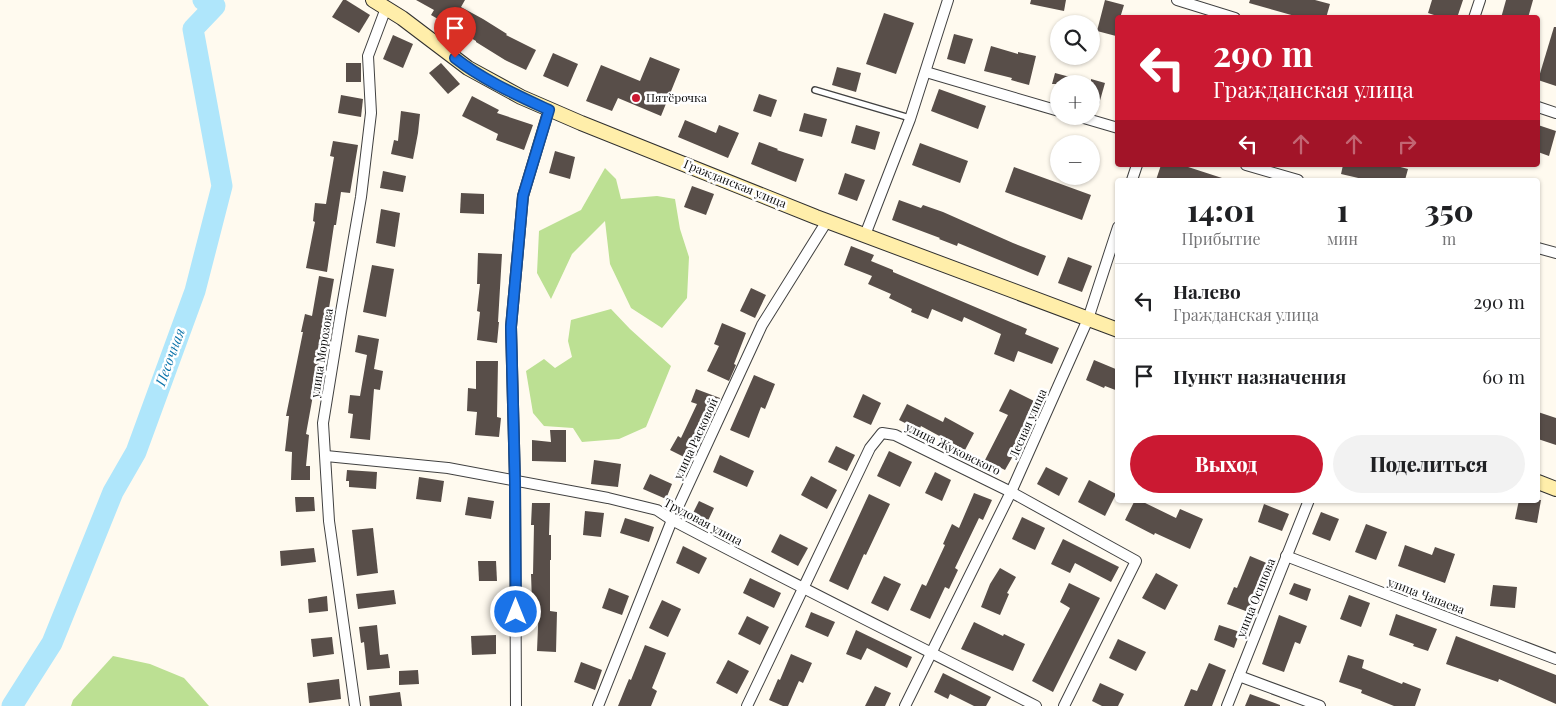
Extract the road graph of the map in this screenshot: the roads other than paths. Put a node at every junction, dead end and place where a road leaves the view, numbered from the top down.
1 (372, 0) edge
2 (948, 0) edge
3 (1176, 0) edge
4 (1480, 0) edge
5 (386, 8) junction
6 (1226, 15) edge
7 (1475, 15) edge
8 (926, 72) junction
9 (815, 90) dead end
10 (1050, 108) edge
11 (1540, 108) edge
12 (549, 110) junction
13 (1556, 113) edge
14 (910, 119) junction
15 (1100, 123) edge
16 (1115, 127) edge
17 (1253, 167) edge
18 (1291, 178) edge
19 (828, 221) junction
20 (865, 235) junction
21 (1115, 236) edge
22 (1540, 249) edge
23 (1556, 253) edge
24 (1088, 319) junction
25 (1115, 329) edge
26 (326, 456) junction
27 (515, 482) junction
28 (1540, 483) edge
29 (1556, 489) edge
30 (1011, 492) junction
31 (1308, 503) edge
32 (672, 520) junction
33 (1286, 556) junction
34 (802, 588) junction
35 (931, 652) junction
36 (1556, 659) edge
37 (1239, 676) junction
38 (355, 706) edge
39 (516, 706) edge
40 (598, 706) edge
41 (747, 706) edge
42 (905, 706) edge
43 (1036, 706) edge
44 (1064, 706) edge
45 (1227, 706) edge
46 (1320, 706) edge

1 - 5 street, Гражданская улица
2 - 8 street
3 - 6 street
4 - 7 street
5 - 12 street, Гражданская улица
5 - 26 street, улица Морозова
8 - 10 street
8 - 14 street
9 - 14 lane
11 - 13 street
12 - 19 street, Гражданская улица
12 - 27 street
14 - 20 street
15 - 16 street
17 - 18 street
19 - 20 street, Гражданская улица
19 - 32 street, улица Расковой
20 - 24 street, Гражданская улица
21 - 24 street, Лесная улица
22 - 23 street
24 - 25 street, Гражданская улица
24 - 30 street, Лесная улица
26 - 27 street, Трудовая улица
26 - 38 street, улица Морозова
27 - 32 street, Трудовая улица
27 - 39 street
28 - 29 street
30 - 34 street, улица Жуковского
30 - 35 street, Лесная улица
30 - 44 street, улица Жуковского
31 - 33 street, улица Осипова
32 - 34 street, Трудовая улица
32 - 40 street, улица Расковой
33 - 36 street, улица Чапаева
33 - 37 street, улица Осипова
34 - 35 street, Трудовая улица
34 - 41 street, улица Жуковского
35 - 42 street, Лесная улица
35 - 43 street, Трудовая улица
37 - 45 street, улица Осипова
37 - 46 street

